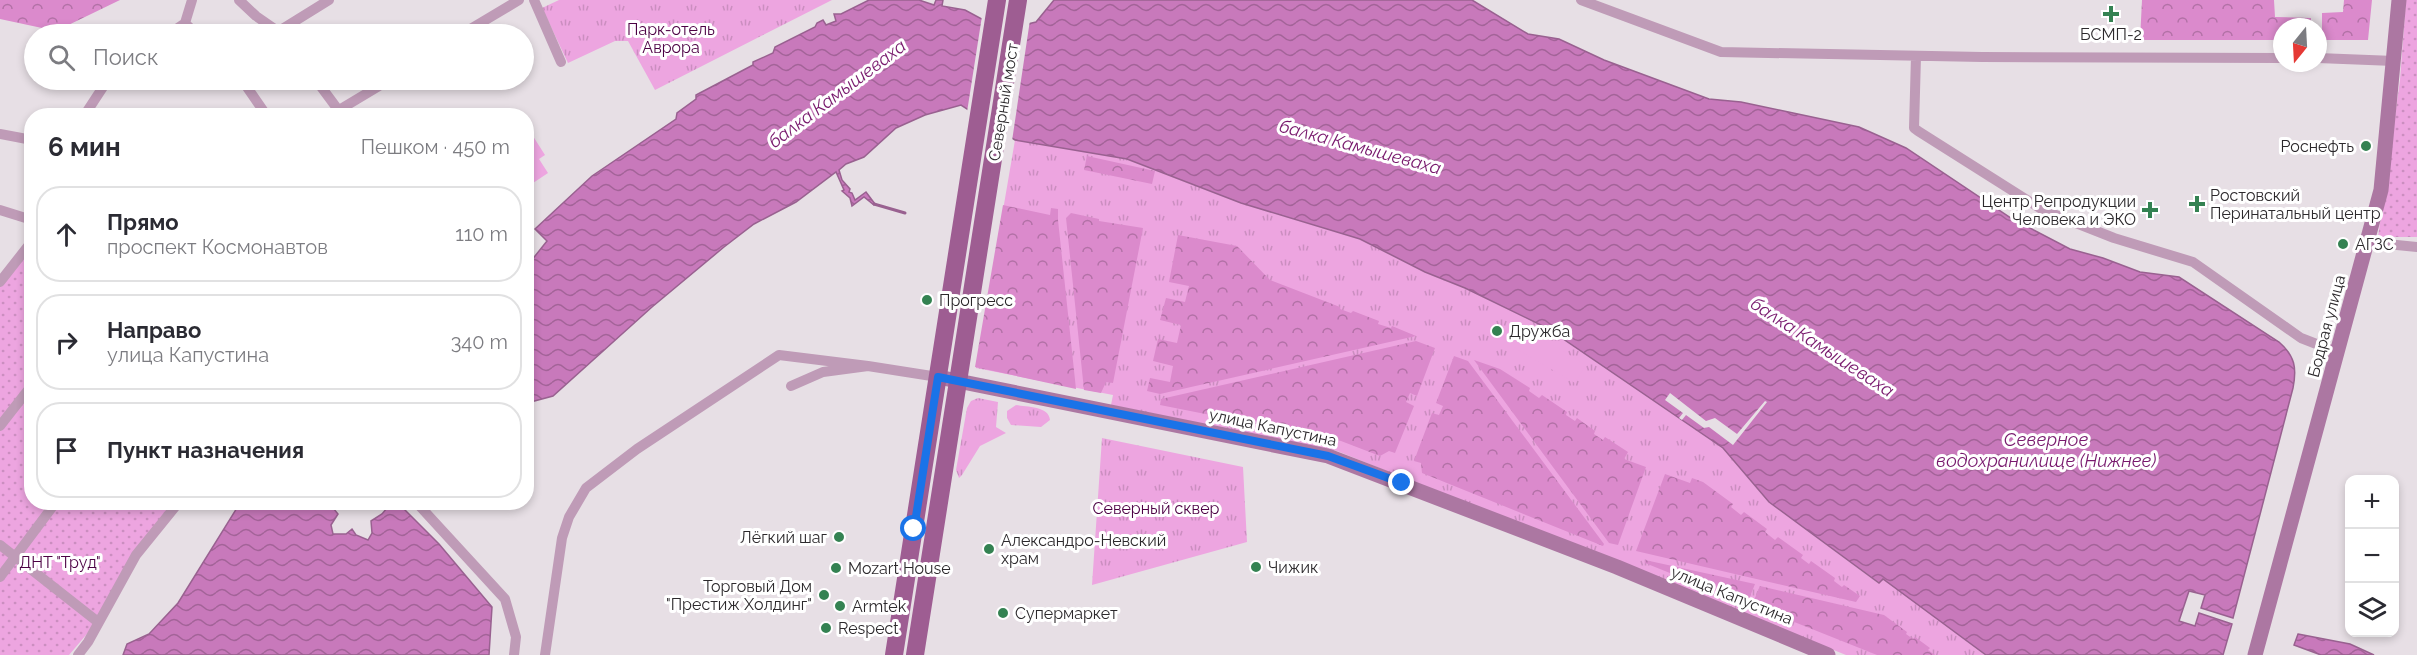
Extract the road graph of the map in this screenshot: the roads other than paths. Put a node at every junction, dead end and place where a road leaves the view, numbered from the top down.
1 (192, 0) edge
2 (239, 0) edge
3 (329, 0) edge
4 (519, 0) edge
5 (534, 0) edge
6 (997, 0) edge
7 (1018, 0) edge
8 (1581, 0) edge
9 (2399, 0) edge
10 (184, 23) edge
11 (267, 24) edge
12 (293, 24) edge
13 (479, 24) edge
14 (1916, 56) junction
15 (2273, 57) edge
16 (2327, 58) edge
17 (2394, 60) junction
18 (561, 62) dead end
19 (101, 90) edge
20 (249, 90) edge
21 (323, 90) edge
22 (374, 90) edge
23 (89, 108) edge
24 (261, 108) edge
25 (336, 108) edge
26 (347, 108) edge
27 (0, 134) edge
28 (24, 138) edge
29 (0, 210) edge
30 (24, 218) edge
31 (2367, 242) junction
32 (2417, 247) edge
33 (24, 251) edge
34 (0, 282) edge
35 (2337, 352) junction
36 (868, 366) junction
37 (938, 377) junction
38 (958, 382) junction
39 (791, 386) dead end
40 (24, 395) edge
41 (0, 426) edge
42 (50, 510) edge
43 (173, 510) edge
44 (423, 510) edge
45 (0, 545) edge
46 (15, 558) junction
47 (0, 577) edge
48 (98, 622) junction
49 (78, 655) edge
50 (514, 655) edge
51 (545, 655) edge
52 (894, 655) edge
53 (915, 655) edge
54 (1828, 655) edge
55 (2255, 655) edge

1 - 10 street
2 - 11 street
3 - 12 street
4 - 13 street
5 - 18 street
6 - 37 main road, Северный мост
7 - 38 main road, Северный мост
8 - 14 street
9 - 17 street, Бодрая улица
14 - 15 street
14 - 35 street
16 - 17 street
17 - 31 street, Бодрая улица
19 - 23 street
20 - 24 street
21 - 25 street
22 - 26 street
27 - 28 street
29 - 30 street
31 - 32 street
31 - 35 street, Бодрая улица
33 - 34 street
35 - 55 street, Бодрая улица
36 - 37 street, улица Капустина
36 - 39 street, улица Капустина
36 - 51 street
37 - 38 street, улица Капустина
37 - 52 main road, Северный мост
38 - 53 main road, Северный мост
38 - 54 street, улица Капустина
40 - 41 street
42 - 46 street
43 - 48 street
44 - 50 street
45 - 46 street
46 - 47 street
46 - 48 street
48 - 49 street

